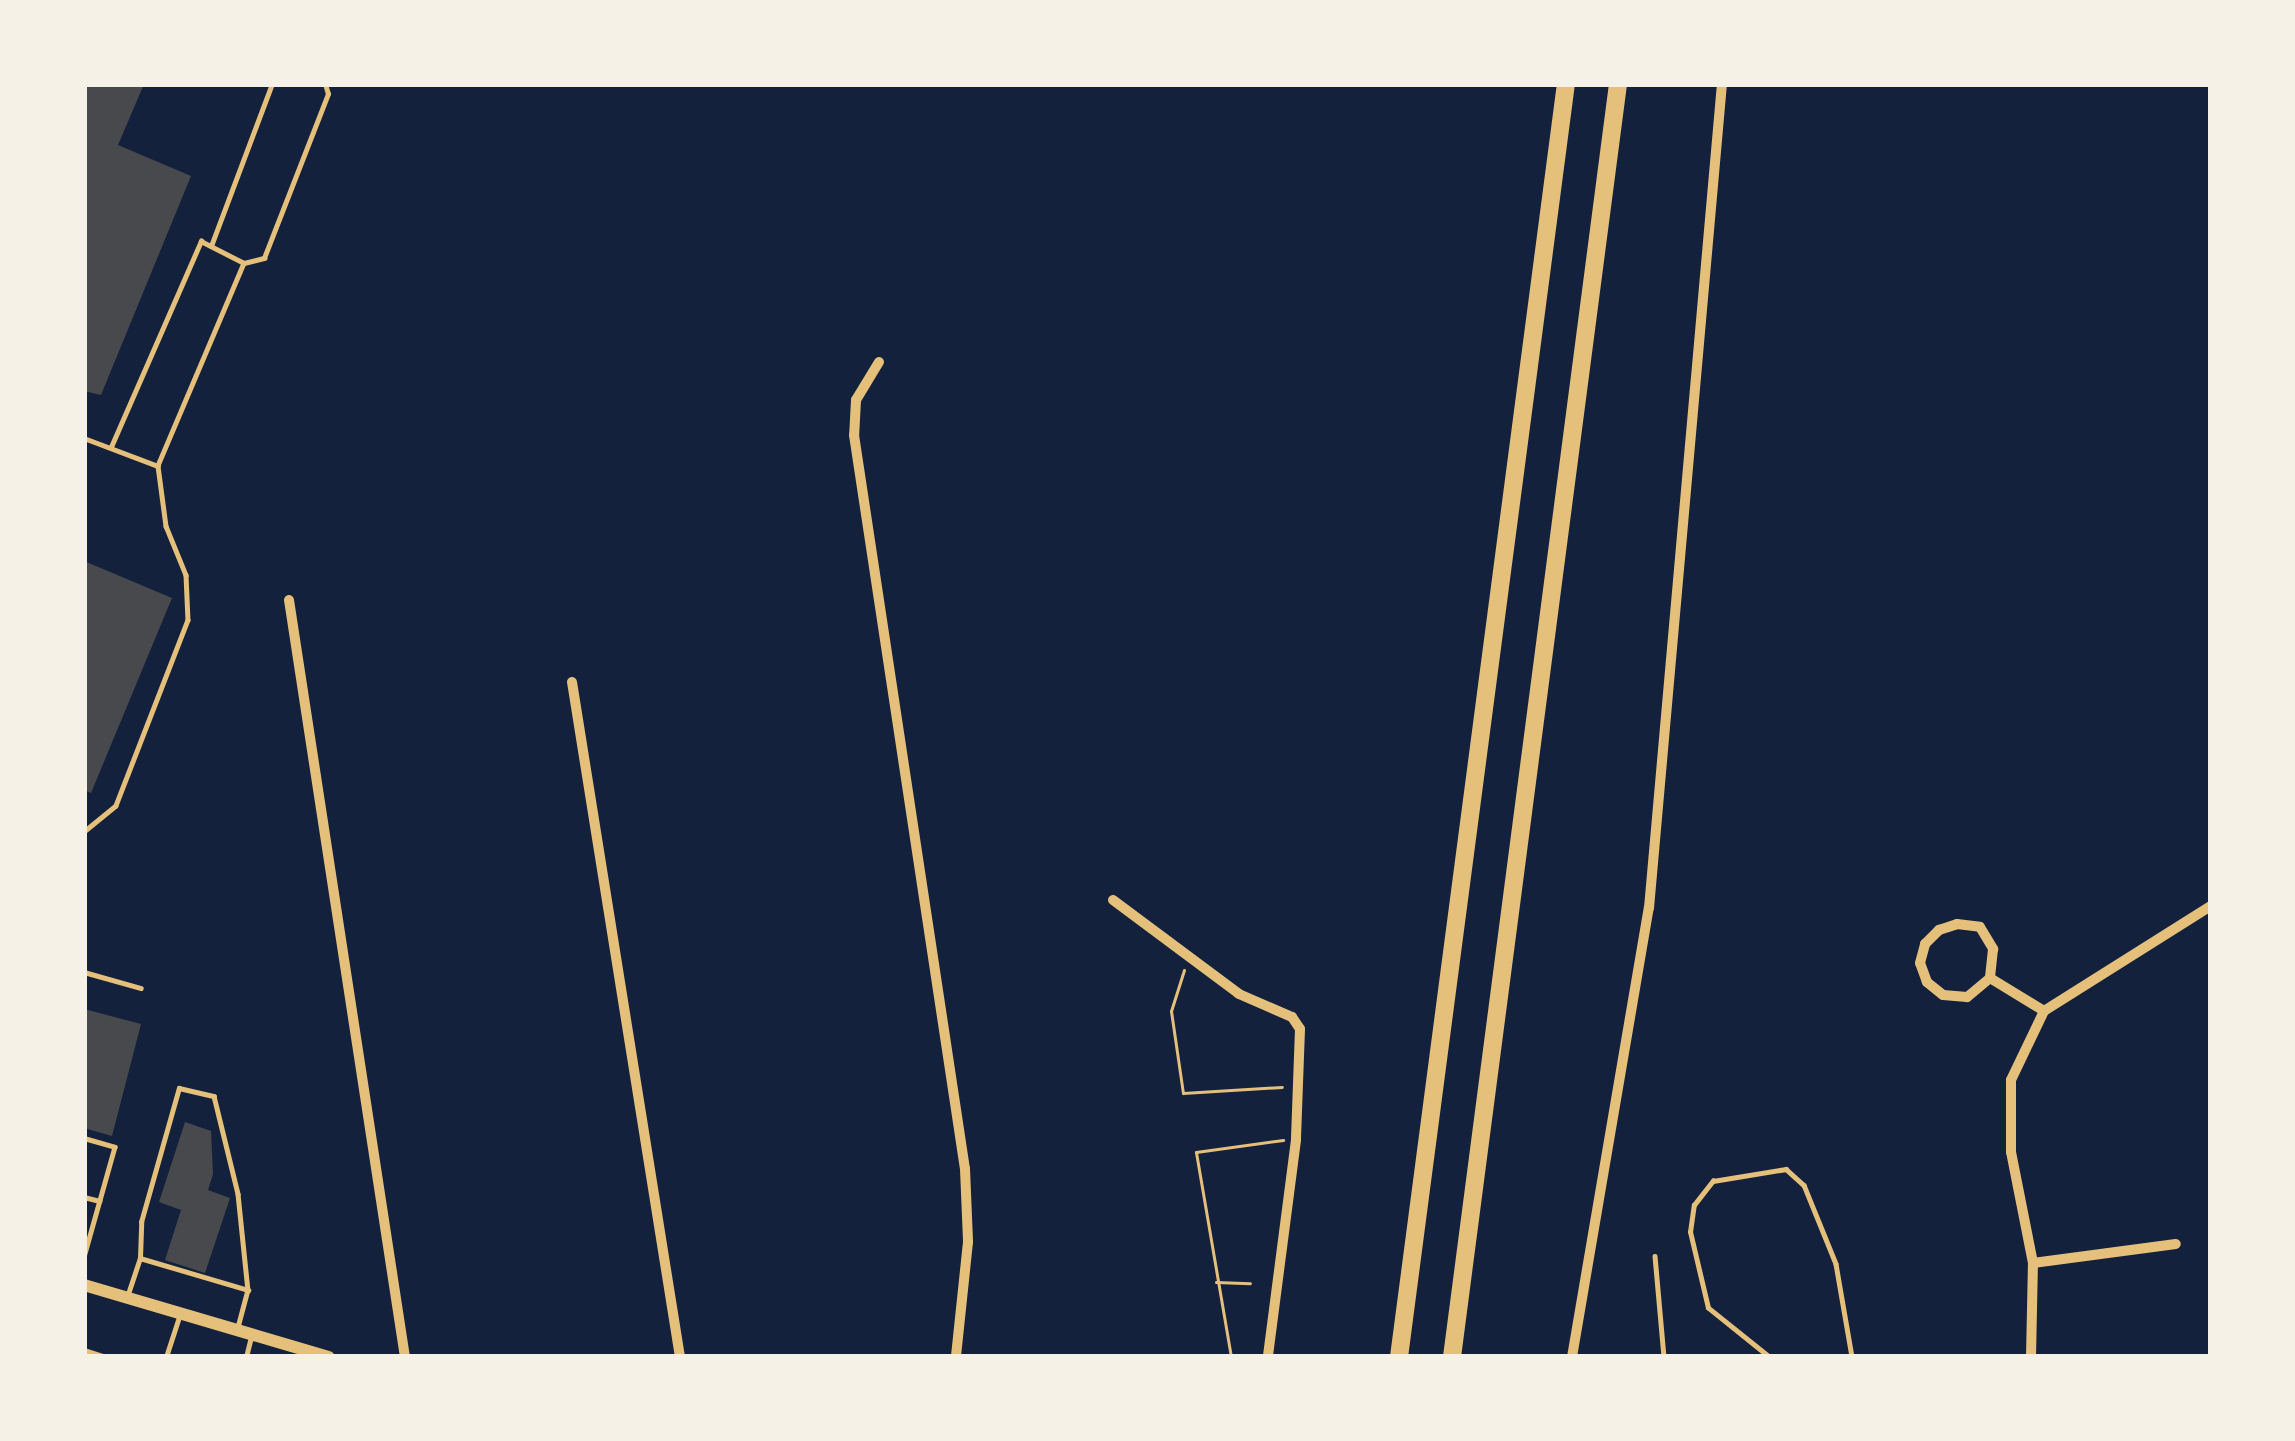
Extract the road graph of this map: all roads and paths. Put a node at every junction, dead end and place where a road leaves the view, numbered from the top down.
1 (272, 84) edge
2 (325, 84) edge
3 (1566, 84) edge
4 (1618, 84) edge
5 (1722, 84) edge
6 (211, 246) junction
7 (244, 263) junction
8 (879, 362) dead end
9 (84, 438) edge
10 (111, 447) junction
11 (158, 466) junction
12 (290, 600) dead end
13 (572, 682) dead end
14 (84, 832) edge
15 (1112, 900) dead end
16 (2211, 906) edge
17 (1190, 958) junction
18 (84, 972) edge
19 (1990, 978) junction
20 (141, 988) dead end
21 (2044, 1011) junction
22 (1298, 1087) junction
23 (84, 1138) edge
24 (1297, 1140) junction
25 (84, 1197) edge
26 (100, 1201) junction
27 (2176, 1244) dead end
28 (1654, 1256) dead end
29 (84, 1257) edge
30 (140, 1258) junction
31 (2033, 1263) junction
32 (1214, 1282) junction
33 (1250, 1282) dead end
34 (84, 1286) edge
35 (248, 1290) junction
36 (126, 1299) junction
37 (179, 1315) junction
38 (243, 1335) junction
39 (84, 1350) edge
40 (106, 1357) edge
41 (166, 1357) edge
42 (246, 1357) edge
43 (329, 1357) edge
44 (405, 1357) edge
45 (680, 1357) edge
46 (956, 1357) edge
47 (1231, 1357) edge
48 (1268, 1357) edge
49 (1399, 1357) edge
50 (1452, 1357) edge
51 (1572, 1357) edge
52 (1664, 1357) edge
53 (1769, 1357) edge
54 (1852, 1357) edge
55 (2031, 1357) edge

1 - 6 lane
2 - 7 lane
3 - 49 highway
4 - 50 highway
5 - 51 street
6 - 7 lane
6 - 10 lane
7 - 11 lane
8 - 46 street
9 - 10 lane
10 - 11 lane
11 - 14 lane
12 - 44 street
13 - 45 street
15 - 17 street
16 - 21 street
17 - 22 street
17 - 22 path
18 - 20 lane
19 - 19 street
19 - 21 street
21 - 31 street
22 - 24 street
23 - 26 lane
24 - 32 path
24 - 48 street
25 - 26 lane
26 - 29 lane
27 - 31 street
28 - 52 lane
30 - 35 lane
30 - 35 lane
30 - 36 lane
31 - 55 street
32 - 33 path
32 - 47 path
34 - 36 street
35 - 38 lane
36 - 37 street
37 - 38 street
37 - 41 lane
38 - 42 lane
38 - 43 street
39 - 40 lane
53 - 54 lane

